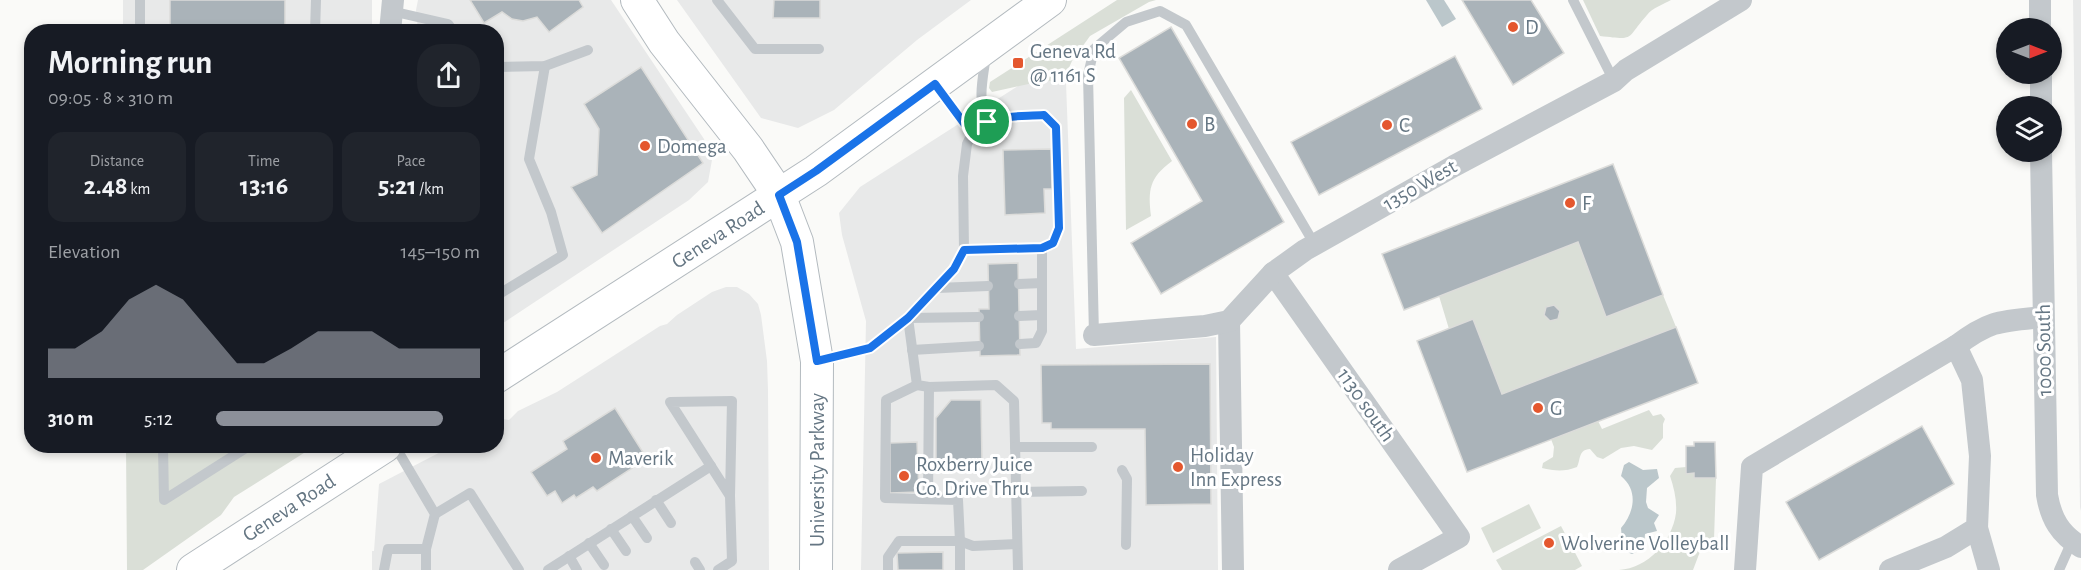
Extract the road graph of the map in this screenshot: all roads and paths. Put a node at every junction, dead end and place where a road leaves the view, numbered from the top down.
1 (140, 0) edge
2 (316, 0) edge
3 (637, 0) edge
4 (717, 0) edge
5 (1050, 0) edge
6 (1574, 0) edge
7 (1742, 0) edge
8 (2040, 0) edge
9 (391, 14) edge
10 (2040, 18) edge
11 (140, 24) edge
12 (315, 24) edge
13 (448, 24) edge
14 (988, 46) junction
15 (819, 49) dead end
16 (588, 50) dead end
17 (545, 66) junction
18 (504, 67) edge
19 (1614, 81) junction
20 (935, 84) junction
21 (987, 122) junction
22 (972, 134) junction
23 (2041, 162) edge
24 (779, 195) junction
25 (1315, 244) junction
26 (1042, 248) junction
27 (964, 250) junction
28 (1273, 273) junction
29 (1042, 283) junction
30 (1019, 284) dead end
31 (988, 286) dead end
32 (937, 288) junction
33 (504, 291) edge
34 (1042, 315) junction
35 (1019, 316) dead end
36 (979, 317) dead end
37 (2043, 317) junction
38 (908, 318) junction
39 (1229, 321) junction
40 (1094, 335) joint
41 (1020, 344) dead end
42 (979, 346) dead end
43 (1956, 346) junction
44 (912, 350) junction
45 (817, 361) junction
46 (504, 372) edge
47 (923, 386) junction
48 (1015, 447) junction
49 (1092, 447) dead end
50 (163, 453) edge
51 (238, 453) edge
52 (374, 453) edge
53 (399, 453) edge
54 (711, 466) junction
55 (1122, 470) dead end
56 (1082, 491) dead end
57 (1016, 492) junction
58 (730, 496) junction
59 (928, 498) junction
60 (656, 500) junction
61 (435, 514) junction
62 (632, 516) junction
63 (671, 523) dead end
64 (1977, 528) junction
65 (611, 529) junction
66 (647, 538) dead end
67 (960, 541) junction
68 (589, 543) junction
69 (1017, 544) junction
70 (2076, 544) edge
71 (1126, 545) dead end
72 (426, 549) junction
73 (626, 551) dead end
74 (569, 556) junction
75 (604, 565) dead end
76 (193, 570) edge
77 (384, 570) edge
78 (426, 570) edge
79 (519, 570) edge
80 (548, 570) edge
81 (577, 570) edge
82 (718, 570) edge
83 (816, 570) edge
84 (888, 570) edge
85 (960, 570) edge
86 (1018, 570) edge
87 (1233, 570) edge
88 (1399, 570) edge
89 (1745, 570) edge
90 (1890, 570) edge
91 (1989, 570) edge
92 (2059, 570) edge

1 - 11 lane
2 - 12 lane
3 - 24 main road, University Parkway
4 - 15 lane
5 - 14 main road, Geneva Road
6 - 19 lane
7 - 19 street, 1350 West
8 - 10 street
9 - 13 lane
14 - 20 main road, Geneva Road
14 - 21 lane
16 - 17 lane
17 - 18 lane
17 - 33 lane
19 - 25 street, 1350 West
20 - 22 lane
20 - 24 main road, Geneva Road
21 - 22 lane
21 - 26 lane
22 - 27 lane
23 - 37 street, 1000 South
24 - 45 main road, University Parkway
24 - 46 main road, Geneva Road
25 - 28 street, 1350 West
25 - 40 lane
26 - 27 lane
26 - 29 lane
27 - 32 lane
28 - 39 street, 1350 West
28 - 88 street, 1130 south
29 - 30 lane
29 - 34 lane
31 - 32 lane
32 - 38 lane
34 - 35 lane
34 - 41 lane
36 - 38 lane
37 - 43 street
37 - 70 street, 1000 South
38 - 44 lane
38 - 45 lane
39 - 40 street
39 - 87 street
42 - 44 lane
43 - 64 street
43 - 89 street
44 - 47 lane
45 - 83 main road, University Parkway
47 - 48 lane
47 - 59 lane
47 - 59 lane
48 - 49 lane
48 - 57 lane
50 - 51 lane
52 - 76 main road, Geneva Road
53 - 61 lane
54 - 58 lane
54 - 58 lane
54 - 60 lane
55 - 71 lane
56 - 57 lane
57 - 69 lane
58 - 82 lane
59 - 67 lane
60 - 62 lane
60 - 63 lane
61 - 72 lane
61 - 79 lane
62 - 65 lane
62 - 66 lane
64 - 90 street
64 - 91 street
65 - 68 lane
65 - 73 lane
67 - 69 lane
67 - 84 lane
67 - 85 lane
68 - 74 lane
68 - 75 lane
69 - 86 lane
70 - 92 lane
72 - 77 lane
72 - 78 lane
74 - 80 lane
74 - 81 lane

